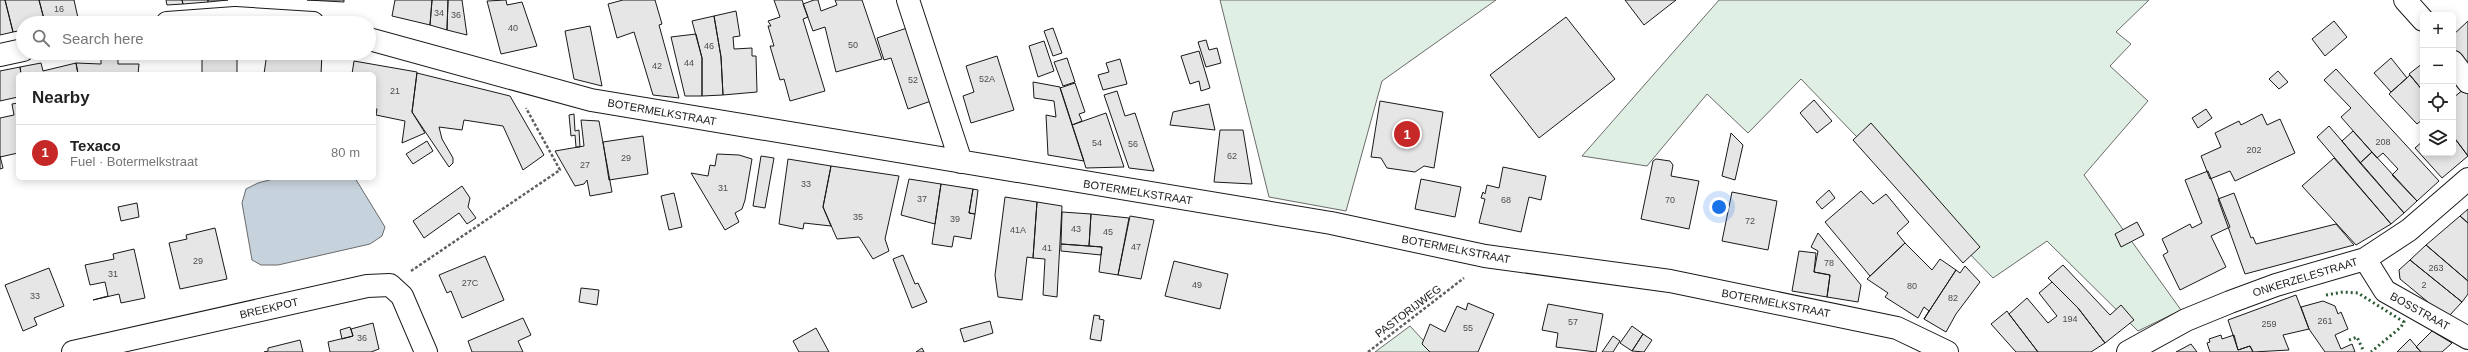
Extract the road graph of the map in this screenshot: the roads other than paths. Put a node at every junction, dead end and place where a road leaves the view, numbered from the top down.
1 (908, 0) edge
2 (2405, 0) edge
3 (2420, 17) edge
4 (376, 41) edge
5 (16, 52) edge
6 (0, 55) edge
7 (2456, 66) edge
8 (2468, 82) edge
9 (961, 162) junction
10 (2468, 179) edge
11 (2365, 259) junction
12 (2468, 338) edge
13 (73, 352) edge
14 (426, 352) edge
15 (1947, 352) edge
16 (2128, 352) edge

1 - 9 street
2 - 3 street
4 - 9 street, BOTERMELKSTRAAT
5 - 6 street
7 - 8 street
9 - 15 street, BOTERMELKSTRAAT
10 - 11 street, ONKERZELESTRAAT
11 - 12 street, BOSSTRAAT
11 - 16 street, ONKERZELESTRAAT
13 - 14 street, BREEKPOT

